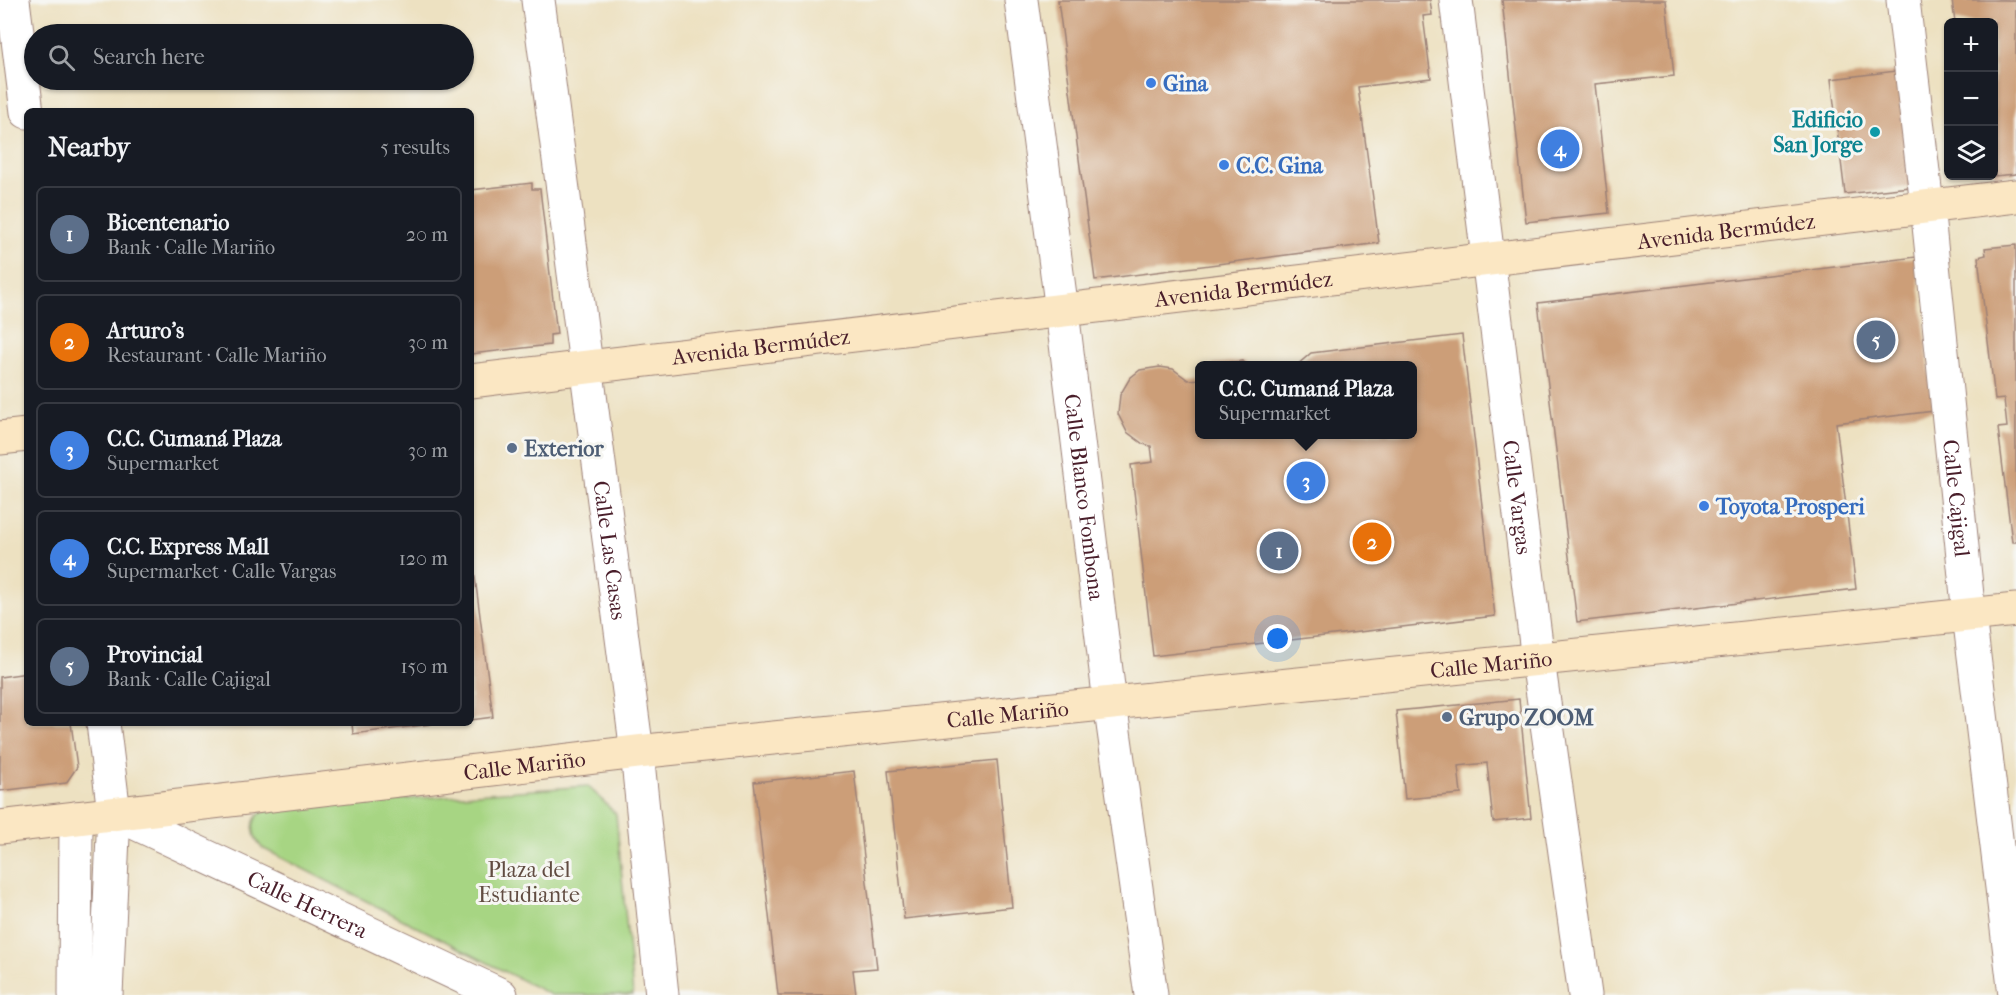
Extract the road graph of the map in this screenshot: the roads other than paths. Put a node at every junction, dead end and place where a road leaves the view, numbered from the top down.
1 (13, 0) edge
2 (538, 0) edge
3 (1021, 0) edge
4 (1456, 0) edge
5 (1903, 0) edge
6 (24, 88) edge
7 (24, 90) edge
8 (26, 108) edge
9 (2016, 196) edge
10 (1927, 206) junction
11 (1489, 259) junction
12 (1062, 310) junction
13 (587, 367) junction
14 (474, 381) edge
15 (24, 435) edge
16 (0, 438) edge
17 (2016, 610) edge
18 (1969, 615) junction
19 (1538, 660) junction
20 (1110, 704) junction
21 (103, 726) edge
22 (637, 752) junction
23 (114, 813) junction
24 (76, 818) junction
25 (0, 827) edge
26 (2012, 994) edge
27 (75, 995) edge
28 (106, 995) edge
29 (501, 995) edge
30 (662, 995) edge
31 (1151, 995) edge
32 (1585, 995) edge

1 - 6 street
2 - 13 street, Calle Las Casas
3 - 12 street, Calle Blanco Fombona
4 - 11 street, Calle Vargas
5 - 10 street, Calle Cajigal
7 - 8 street
9 - 10 street, Avenida Bermúdez
10 - 11 street, Avenida Bermúdez
10 - 18 street, Calle Cajigal
11 - 12 street, Avenida Bermúdez
11 - 19 street, Calle Vargas
12 - 13 street, Avenida Bermúdez
12 - 20 street, Calle Blanco Fombona
13 - 14 street, Avenida Bermúdez
13 - 22 street, Calle Las Casas
15 - 16 street
17 - 18 street, Calle Mariño
18 - 19 street, Calle Mariño
18 - 26 street, Calle Cajigal
19 - 20 street, Calle Mariño
19 - 32 street, Calle Vargas
20 - 22 street, Calle Mariño
20 - 31 street, Calle Blanco Fombona
21 - 23 street
22 - 23 street, Calle Mariño
22 - 30 street, Calle Las Casas
23 - 24 street, Calle Mariño
23 - 28 street
23 - 29 street, Calle Herrera
24 - 25 street, Calle Mariño
24 - 27 street

